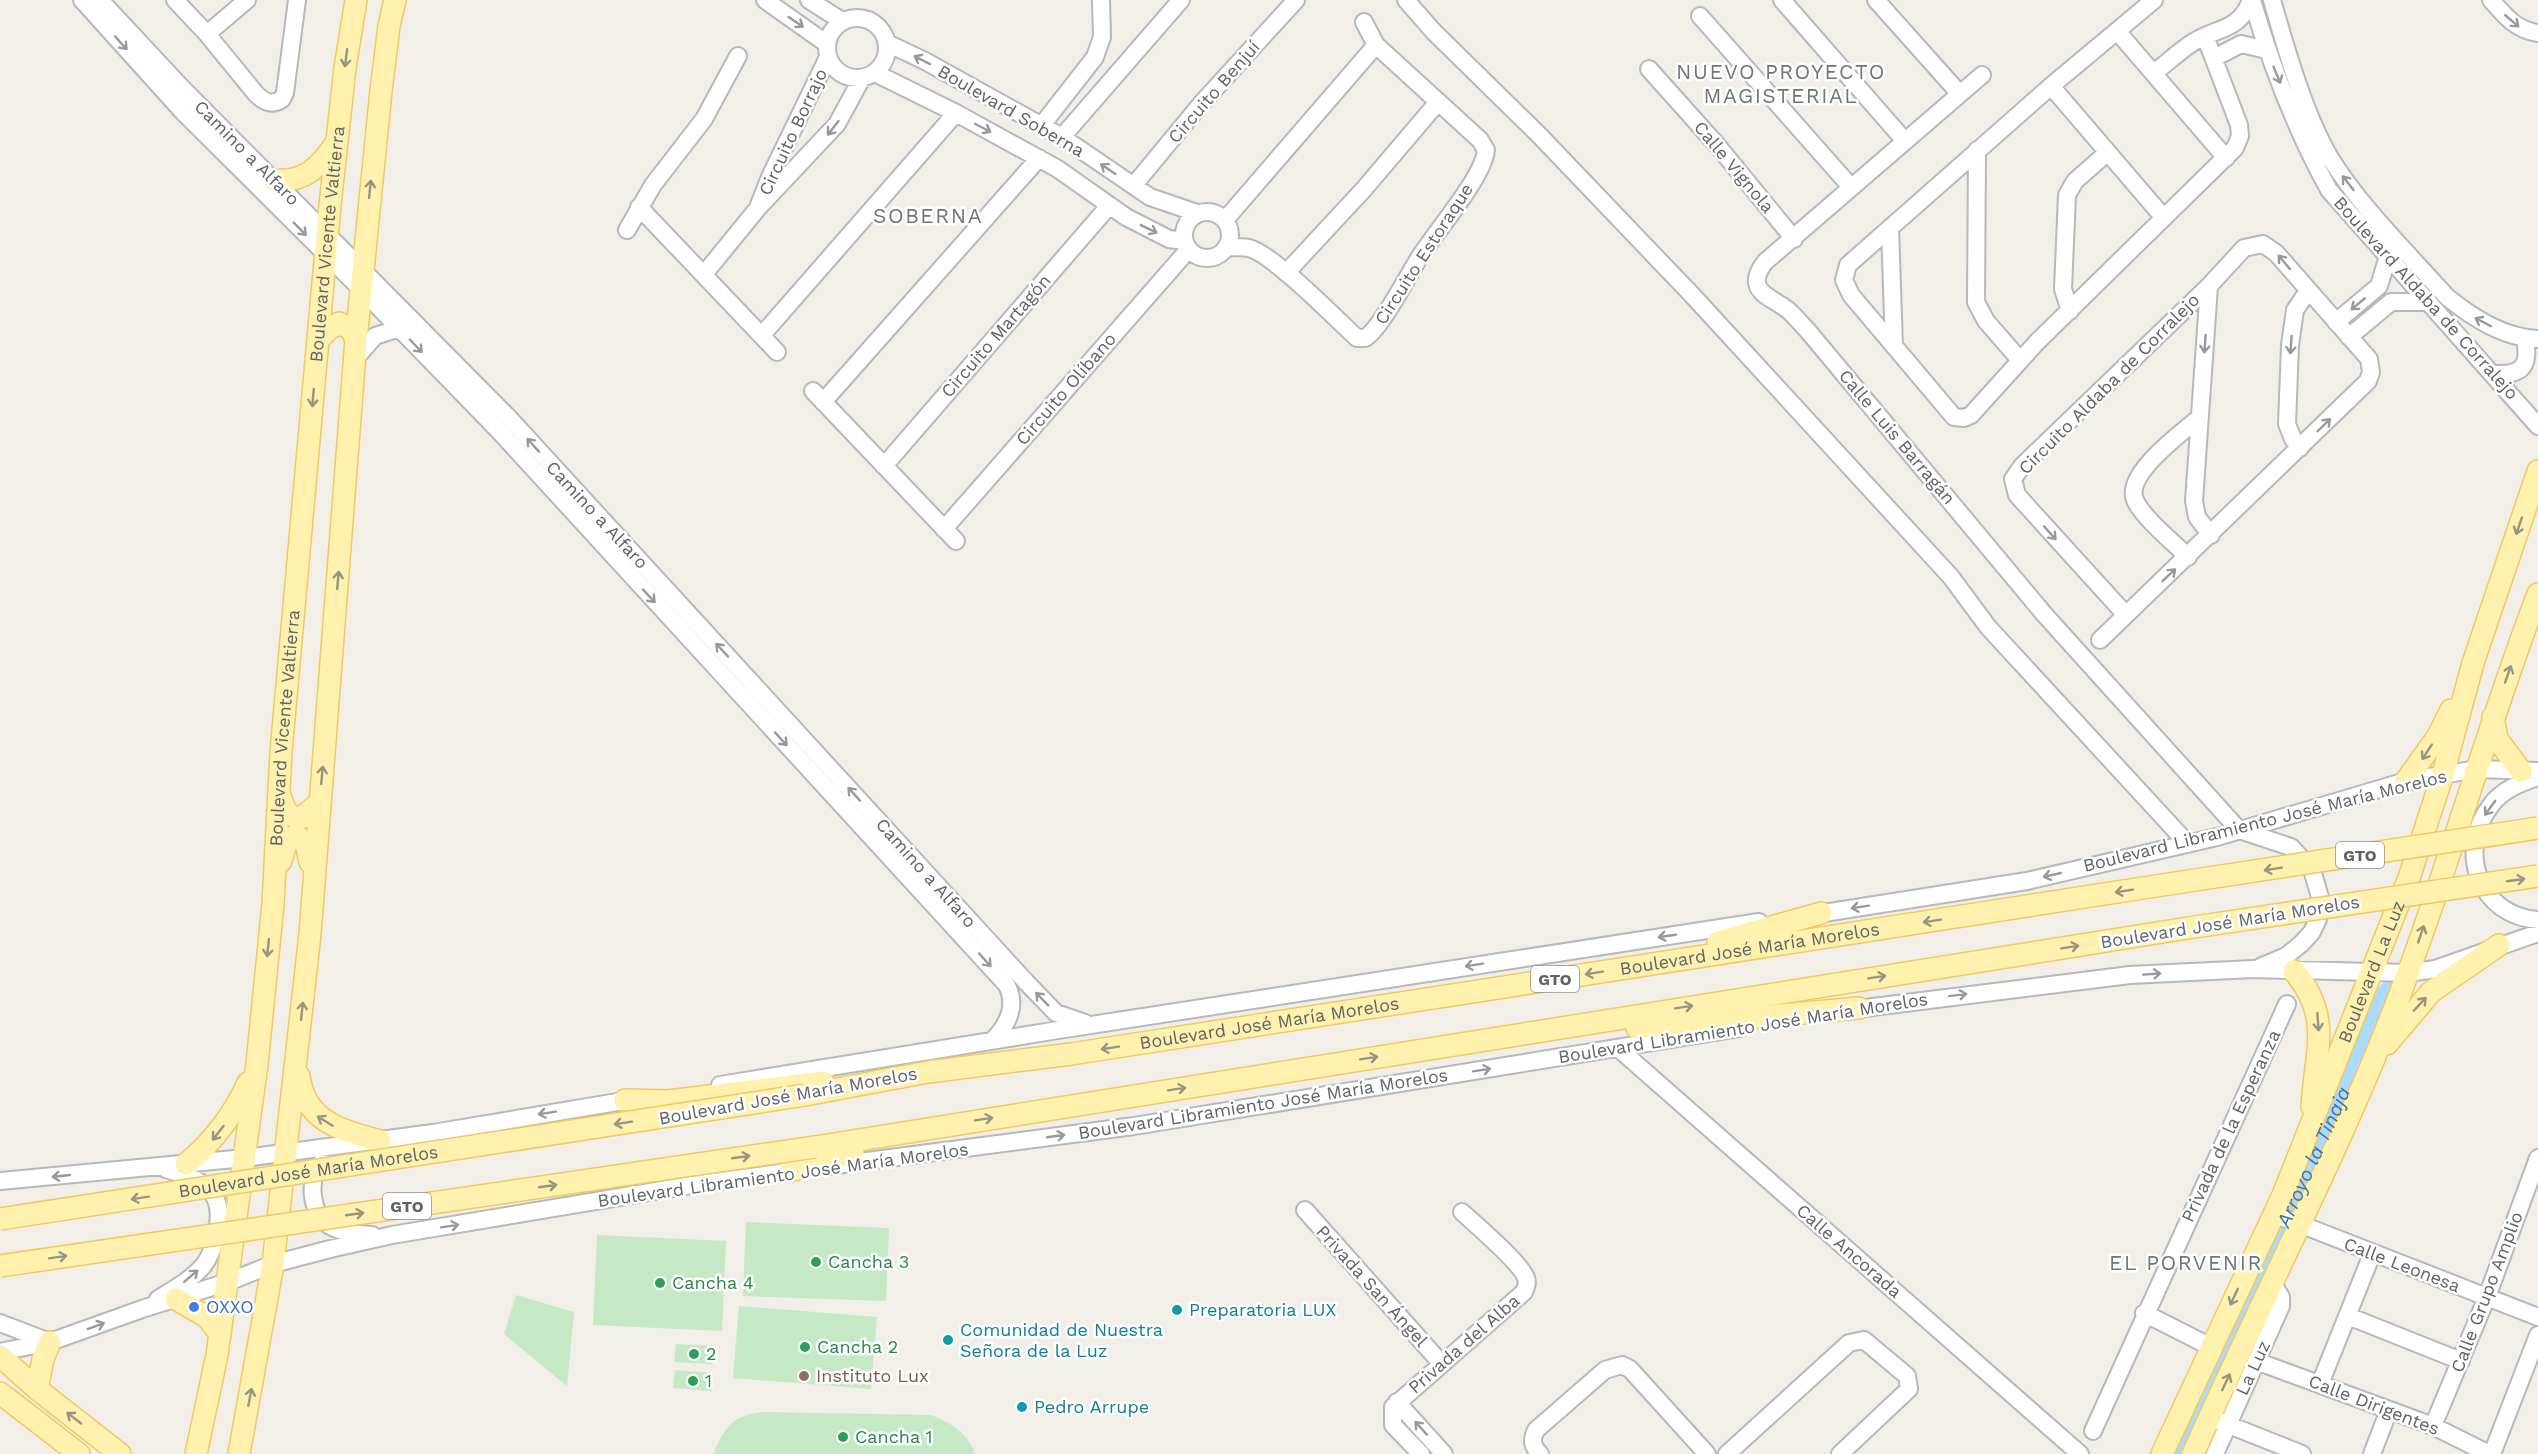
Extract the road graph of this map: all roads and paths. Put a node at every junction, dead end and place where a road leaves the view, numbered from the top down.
1 (82, 0) edge
2 (100, 0) edge
3 (175, 0) edge
4 (247, 0) edge
5 (297, 0) edge
6 (356, 0) edge
7 (395, 0) edge
8 (765, 0) edge
9 (809, 0) edge
10 (1101, 0) edge
11 (1181, 0) edge
12 (1296, 0) edge
13 (1406, 0) edge
14 (1782, 0) edge
15 (1876, 0) edge
16 (2154, 0) edge
17 (2252, 0) edge
18 (2272, 0) edge
19 (2491, 0) edge
20 (1700, 16) dead end
21 (842, 21) junction
22 (1364, 22) dead end
23 (2235, 24) junction
24 (2117, 31) junction
25 (2538, 33) edge
26 (207, 34) junction
27 (2205, 36) junction
28 (887, 43) junction
29 (2241, 44) junction
30 (1376, 45) junction
31 (828, 50) junction
32 (2267, 51) junction
33 (738, 56) dead end
34 (2214, 58) junction
35 (1649, 69) dead end
36 (2154, 74) junction
37 (868, 75) junction
38 (1982, 75) dead end
39 (2051, 86) junction
40 (1959, 93) junction
41 (177, 94) junction
42 (1438, 102) junction
43 (956, 113) junction
44 (1042, 125) junction
45 (1904, 140) junction
46 (1068, 141) junction
47 (337, 143) junction
48 (1977, 150) junction
49 (2107, 153) junction
50 (1039, 158) junction
51 (2226, 158) junction
52 (1058, 169) junction
53 (274, 180) junction
54 (1134, 185) junction
55 (1850, 186) junction
56 (330, 205) junction
57 (639, 207) junction
58 (1108, 207) junction
59 (758, 208) junction
60 (1197, 213) junction
61 (367, 216) junction
62 (2164, 218) junction
63 (1225, 220) junction
64 (1890, 228) junction
65 (627, 230) dead end
66 (328, 234) junction
67 (1794, 239) junction
68 (1186, 245) junction
69 (2401, 245) junction
70 (1226, 247) junction
71 (327, 256) junction
72 (2388, 256) junction
73 (705, 273) junction
74 (1286, 273) junction
75 (362, 279) junction
76 (2209, 286) junction
77 (2379, 286) junction
78 (2308, 291) junction
79 (2391, 302) junction
80 (2429, 302) junction
81 (2070, 311) junction
82 (2336, 322) junction
83 (400, 328) junction
84 (762, 335) junction
85 (2349, 337) junction
86 (2531, 339) edge
87 (318, 340) junction
88 (1894, 345) junction
89 (355, 350) junction
90 (777, 352) dead end
91 (2020, 360) junction
92 (2494, 374) junction
93 (2200, 417) junction
94 (2538, 426) edge
95 (2300, 448) junction
96 (884, 466) junction
97 (2538, 471) edge
98 (944, 530) junction
99 (2211, 535) junction
100 (956, 541) dead end
101 (2188, 557) junction
102 (2538, 594) edge
103 (672, 609) junction
104 (2126, 615) junction
105 (2100, 640) dead end
106 (2473, 663) junction
107 (2493, 716) junction
108 (814, 763) junction
109 (2477, 769) junction
110 (2532, 773) edge
111 (2443, 774) junction
112 (2406, 781) junction
113 (280, 796) junction
114 (319, 803) junction
115 (2538, 828) edge
116 (2239, 831) junction
117 (2188, 843) junction
118 (2538, 876) edge
119 (314, 880) junction
120 (273, 904) junction
121 (1821, 913) junction
122 (2538, 920) edge
123 (2538, 933) edge
124 (2499, 945) junction
125 (1628, 967) junction
126 (2253, 969) junction
127 (2294, 971) junction
128 (2371, 973) junction
129 (2408, 973) junction
130 (2287, 1004) dead end
131 (1859, 1008) junction
132 (1093, 1025) junction
133 (1564, 1027) junction
134 (993, 1040) junction
135 (1618, 1048) junction
136 (297, 1055) junction
137 (257, 1064) junction
138 (2370, 1066) junction
139 (928, 1072) junction
140 (625, 1100) junction
141 (2311, 1126) junction
142 (927, 1129) junction
143 (380, 1140) junction
144 (354, 1143) junction
145 (286, 1152) junction
146 (245, 1158) junction
147 (2538, 1158) edge
148 (186, 1164) junction
149 (157, 1166) junction
150 (790, 1171) junction
151 (23, 1180) junction
152 (0, 1181) edge
153 (0, 1195) edge
154 (1305, 1210) dead end
155 (1462, 1212) dead end
156 (0, 1219) edge
157 (2287, 1219) junction
158 (392, 1235) junction
159 (2372, 1254) junction
160 (273, 1264) junction
161 (0, 1266) edge
162 (228, 1282) junction
163 (2272, 1282) junction
164 (2487, 1297) junction
165 (176, 1299) junction
166 (142, 1309) junction
167 (2144, 1313) junction
168 (2348, 1316) junction
169 (2538, 1317) edge
170 (0, 1323) edge
171 (220, 1334) junction
172 (2538, 1335) edge
173 (50, 1342) junction
174 (2211, 1347) junction
175 (0, 1354) edge
176 (2461, 1360) junction
177 (2256, 1361) junction
178 (1440, 1362) junction
179 (2320, 1384) junction
180 (37, 1389) junction
181 (3, 1397) edge
182 (1397, 1402) junction
183 (2389, 1410) junction
184 (2219, 1420) junction
185 (2433, 1426) junction
186 (2093, 1431) dead end
187 (79, 1454) edge
188 (120, 1454) edge
189 (196, 1454) edge
190 (239, 1454) edge
191 (1421, 1454) edge
192 (1444, 1454) edge
193 (1540, 1454) edge
194 (1707, 1454) edge
195 (1727, 1454) edge
196 (1840, 1454) edge
197 (2080, 1454) edge
198 (2162, 1454) edge
199 (2193, 1454) edge
200 (2215, 1454) edge
201 (2302, 1454) edge
202 (2372, 1454) edge
203 (2490, 1454) edge

1 -> 41 street, Camino a Alfaro
2 - 41 street, Camino a Alfaro
3 - 26 street
4 - 26 street
5 - 26 street
6 -> 47 main road, Boulevard Vicente Valtierra
61 -> 7 main road, Boulevard Vicente Valtierra
8 -> 31 street
9 - 21 street
10 - 44 street
11 - 46 street
12 - 54 street, Circuito Benjuí
13 - 117 street
14 - 45 street
15 - 40 street
16 - 24 street
17 - 23 street
17 - 32 street, Boulevard Aldaba de Corralejo
69 -> 18 street, Boulevard Aldaba de Corralejo
19 -> 25 street
20 - 55 street
21 - 28 street
21 - 31 street
22 - 30 street, Circuito Estoraque
23 - 27 street
23 - 29 street
24 - 36 street
24 - 39 street
27 - 34 street
27 - 36 street
28 - 37 street
44 -> 28 street, Boulevard Soberna
29 - 32 street
29 - 34 street
30 - 42 street, Circuito Estoraque
30 - 63 street
31 - 37 street
31 - 59 street, Circuito Borrajo
32 -> 72 street, Boulevard Aldaba de Corralejo
33 - 57 street
34 - 51 street
35 - 67 street, Calle Vignola
36 - 51 street
37 - 43 street, Boulevard Soberna
37 -> 59 street, Circuito Borrajo
38 - 40 street, Calle Luis Barragán
39 - 48 street
39 - 49 street
40 - 45 street, Calle Luis Barragán
41 - 53 street, Camino a Alfaro
41 -> 71 street, Camino a Alfaro
42 - 74 street
42 - 74 street, Circuito Estoraque
43 -> 50 street, Boulevard Soberna
43 - 84 street
44 - 46 street, Boulevard Soberna
45 - 55 street, Calle Luis Barragán
46 - 52 street
54 -> 46 street, Boulevard Soberna
47 - 53 main road
47 - 56 main road, Boulevard Vicente Valtierra
48 - 64 street
48 - 91 street
49 - 62 street
49 - 81 street
50 - 52 street, Boulevard Soberna
50 - 96 street
51 - 62 street
52 - 58 street, Boulevard Soberna
53 - 66 street, Camino a Alfaro
54 - 60 street, Boulevard Soberna
55 - 67 street, Calle Luis Barragán
56 - 61 main road
56 - 66 main road, Boulevard Vicente Valtierra
57 - 65 street
57 - 73 street
58 -> 68 street, Boulevard Soberna
58 - 96 street, Circuito Martagón
59 - 73 street, Circuito Borrajo
60 - 63 street
60 - 68 street
61 - 75 main road, Boulevard Vicente Valtierra
62 - 81 street
63 - 70 street
64 - 88 street
64 - 88 street
66 - 71 main road, Boulevard Vicente Valtierra
66 - 75 street, Camino a Alfaro
67 - 116 street, Calle Luis Barragán
68 - 70 street
68 - 98 street, Circuito Olíbano
69 - 72 street
86 -> 69 street, Boulevard Aldaba de Corralejo
70 - 74 street, Circuito Estoraque
71 - 75 street, Camino a Alfaro
71 - 87 main road, Boulevard Vicente Valtierra
72 - 77 street
72 - 80 street, Boulevard Aldaba de Corralejo
73 - 84 street
75 - 83 street, Camino a Alfaro
75 - 89 main road, Boulevard Vicente Valtierra
103 -> 75 street, Camino a Alfaro
78 -> 76 street, Circuito Aldaba de Corralejo
76 -> 93 street
76 -> 104 street, Circuito Aldaba de Corralejo
77 - 79 street
77 -> 82 street
78 - 82 street, Circuito Aldaba de Corralejo
78 -> 95 street
79 - 80 street
79 - 85 street
80 - 92 street, Boulevard Aldaba de Corralejo
81 - 91 street
82 - 85 street, Circuito Aldaba de Corralejo
83 - 89 street
83 -> 103 street, Camino a Alfaro
84 - 90 street
95 -> 85 street, Circuito Aldaba de Corralejo
86 - 92 street
87 - 89 main road
87 -> 113 main road, Boulevard Vicente Valtierra
88 - 91 street
114 -> 89 main road, Boulevard Vicente Valtierra
92 - 94 street, Boulevard Aldaba de Corralejo
93 - 99 street
93 - 101 street
95 - 99 street, Circuito Aldaba de Corralejo
96 - 98 street
97 -> 106 main road, Boulevard La Luz
98 - 100 street
99 - 101 street, Circuito Aldaba de Corralejo
104 -> 101 street, Circuito Aldaba de Corralejo
107 -> 102 main road, Boulevard La Luz
103 - 108 street, Camino a Alfaro
104 - 105 street, Circuito Aldaba de Corralejo
106 - 111 main road, Boulevard La Luz
106 -> 112 main road
107 - 109 main road, Boulevard La Luz
107 - 110 main road
132 -> 108 street, Camino a Alfaro
108 -> 134 street, Camino a Alfaro
109 - 110 street, Boulevard Libramiento José María Morelos
109 - 111 street, Boulevard Libramiento José María Morelos
129 -> 109 main road, Boulevard La Luz
110 -> 122 street
111 - 112 street, Boulevard Libramiento José María Morelos
111 - 128 main road, Boulevard La Luz
112 - 116 street, Boulevard Libramiento José María Morelos
113 - 114 main road
113 - 120 main road, Boulevard Vicente Valtierra
114 - 119 main road, Boulevard Vicente Valtierra
115 -> 125 main road, Boulevard José María Morelos / GTO, bridge
116 - 117 street, Boulevard Libramiento José María Morelos
116 - 126 street
117 -> 121 street, Boulevard Libramiento José María Morelos
133 -> 118 main road, Boulevard José María Morelos / GTO, bridge
119 - 120 main road
136 -> 119 main road, Boulevard Vicente Valtierra
120 -> 137 main road, Boulevard Vicente Valtierra
121 - 125 main road
121 -> 132 street, Boulevard Libramiento José María Morelos
123 - 124 street, Boulevard Libramiento José María Morelos
124 - 129 street, Boulevard Libramiento José María Morelos
138 -> 124 main road
125 -> 139 main road, Boulevard José María Morelos / GTO
126 - 127 street, Boulevard Libramiento José María Morelos
131 -> 126 street, Boulevard Libramiento José María Morelos
127 - 128 street, Boulevard Libramiento José María Morelos
127 -> 141 main road
128 - 129 street, Boulevard Libramiento José María Morelos
128 - 141 main road, Boulevard La Luz
129 - 138 main road, Boulevard La Luz
130 - 167 street, Privada de la Esperanza
131 - 133 main road
131 - 135 street, Boulevard Libramiento José María Morelos
132 - 134 street, Boulevard Libramiento José María Morelos
142 -> 133 main road, Boulevard José María Morelos / GTO
134 - 140 street, Boulevard Libramiento José María Morelos
150 -> 135 street, Boulevard Libramiento José María Morelos
135 - 197 street, Calle Ancorada
143 -> 136 main road
136 - 145 main road, Boulevard Vicente Valtierra
137 - 146 main road, Boulevard Vicente Valtierra
137 -> 148 main road
138 - 157 main road, Boulevard La Luz
139 - 140 main road
139 -> 156 main road, Boulevard José María Morelos / GTO, bridge
140 -> 143 street, Boulevard Libramiento José María Morelos
141 - 157 main road, Boulevard La Luz
142 - 150 main road
161 -> 142 main road, Boulevard José María Morelos / GTO, bridge
143 - 144 street, Boulevard Libramiento José María Morelos
144 - 145 street, Boulevard Libramiento José María Morelos
144 - 158 street
145 - 146 street, Boulevard Libramiento José María Morelos
145 - 160 main road, Boulevard Vicente Valtierra
146 - 148 street, Boulevard Libramiento José María Morelos
146 - 162 main road, Boulevard Vicente Valtierra
147 - 164 street, Calle Grupo Amplio
148 - 149 street, Boulevard Libramiento José María Morelos
149 -> 151 street, Boulevard Libramiento José María Morelos
166 -> 149 street
158 -> 150 street, Boulevard Libramiento José María Morelos
151 - 152 street, Boulevard Libramiento José María Morelos
151 - 153 street
154 - 178 street, Privada San Ángel
155 - 178 street, Privada del Alba
157 - 159 street, Calle Leonesa
157 - 163 main road, Boulevard La Luz
157 -> 174 main road, Boulevard La Luz
158 - 160 street, Boulevard Libramiento José María Morelos
159 - 164 street, Calle Leonesa
159 - 168 street
160 - 162 street, Boulevard Libramiento José María Morelos
190 -> 160 main road, Boulevard Vicente Valtierra
162 - 165 street, Boulevard Libramiento José María Morelos
162 - 171 main road, Boulevard Vicente Valtierra
163 - 177 street, La Luz
184 -> 163 main road, Boulevard La Luz
164 - 169 street, Calle Leonesa
164 - 176 street, Calle Grupo Amplio
165 - 166 street, Boulevard Libramiento José María Morelos
165 - 171 main road
173 -> 166 street, Boulevard Libramiento José María Morelos
167 - 174 street
167 - 186 street, Privada de la Esperanza
168 - 176 street
168 - 179 street
170 - 173 street
171 - 189 main road, Boulevard Vicente Valtierra
172 - 203 street
173 - 175 street, Boulevard Libramiento José María Morelos
173 - 180 main road
174 - 198 main road, Boulevard La Luz
175 - 180 main road
176 - 185 street, Calle Grupo Amplio
177 - 179 street, Calle Dirigentes
177 - 184 street, La Luz
178 - 182 street, Privada del Alba
179 - 183 street, Calle Dirigentes
188 -> 180 main road
181 - 187 main road
182 - 191 street, Privada del Alba
192 -> 182 street
183 - 185 street, Calle Dirigentes
183 - 202 street
184 - 199 main road, Boulevard La Luz
184 - 200 street, La Luz
184 - 201 street
185 - 203 street, Calle Dirigentes
193 - 194 street
195 - 196 street

